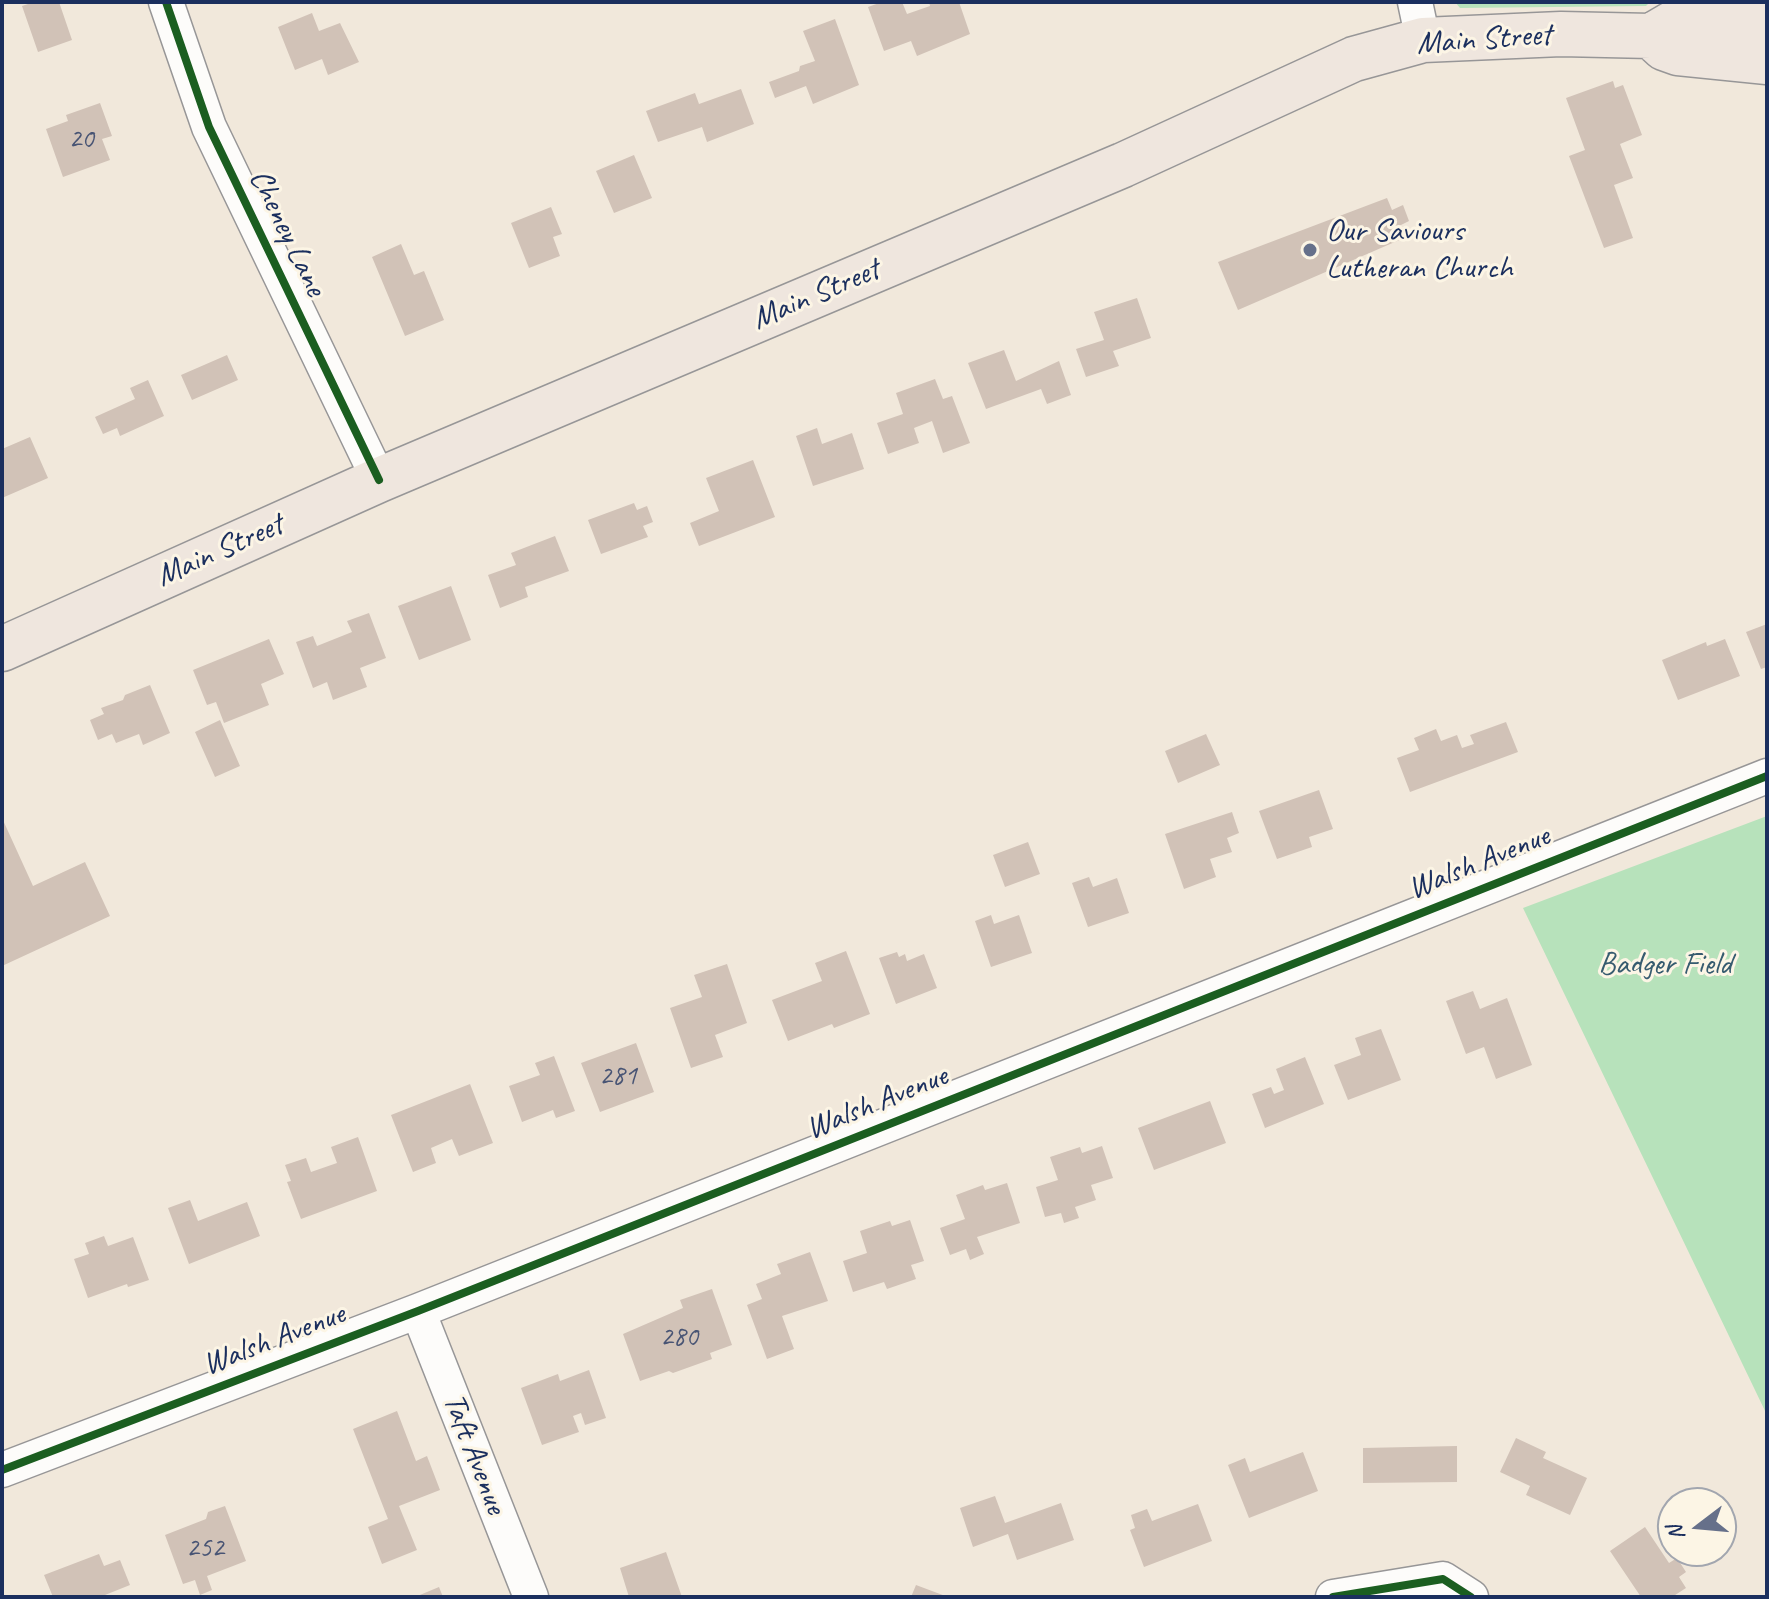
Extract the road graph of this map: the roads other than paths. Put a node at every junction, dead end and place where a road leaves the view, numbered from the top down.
1 (166, 2) edge
2 (1419, 21) edge
3 (1767, 24) edge
4 (1651, 36) junction
5 (1767, 62) edge
6 (379, 480) junction
7 (2, 649) edge
8 (1767, 776) edge
9 (418, 1311) junction
10 (2, 1470) edge
11 (531, 1597) edge
12 (1333, 1597) edge
13 (1471, 1597) edge

1 - 6 street, Cheney Lane
2 - 4 main road, Main Street
2 - 6 main road, Main Street
3 - 4 main road
4 - 5 main road
6 - 7 main road, Main Street
8 - 9 street, Walsh Avenue
9 - 10 street, Walsh Avenue
9 - 11 street, Taft Avenue
12 - 13 street

